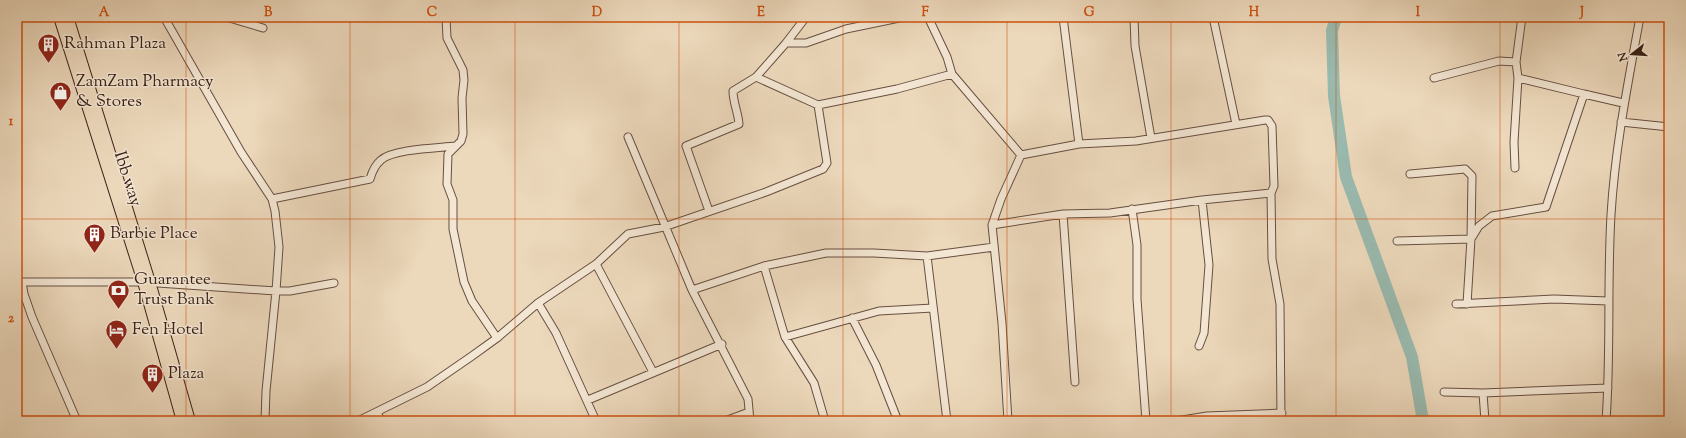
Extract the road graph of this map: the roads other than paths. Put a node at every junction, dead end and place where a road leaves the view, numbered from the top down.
1 (59, 17) edge
2 (68, 17) edge
3 (164, 17) edge
4 (226, 17) edge
5 (446, 17) edge
6 (806, 17) edge
7 (904, 17) edge
8 (928, 17) edge
9 (1063, 17) edge
10 (1134, 17) edge
11 (1212, 17) edge
12 (1522, 17) edge
13 (1640, 17) edge
14 (264, 28) dead end
15 (786, 43) junction
16 (1516, 62) junction
17 (952, 74) junction
18 (756, 77) junction
19 (1434, 78) dead end
20 (1518, 78) junction
21 (1584, 94) junction
22 (1623, 103) junction
23 (818, 105) junction
24 (1621, 122) junction
25 (1236, 124) junction
26 (1669, 127) edge
27 (628, 138) dead end
28 (1152, 138) junction
29 (1079, 144) junction
30 (455, 146) junction
31 (1021, 155) junction
32 (1515, 168) dead end
33 (1410, 174) dead end
34 (1271, 193) junction
35 (272, 199) junction
36 (1202, 200) junction
37 (1132, 209) junction
38 (709, 211) junction
39 (1064, 214) junction
40 (992, 225) junction
41 (664, 227) junction
42 (1471, 239) junction
43 (1397, 241) dead end
44 (994, 247) junction
45 (927, 256) junction
46 (596, 264) junction
47 (764, 266) junction
48 (19, 282) edge
49 (147, 282) junction
50 (334, 283) dead end
51 (692, 290) junction
52 (276, 291) junction
53 (1608, 301) junction
54 (538, 303) junction
55 (1456, 304) dead end
56 (1466, 304) junction
57 (933, 308) junction
58 (852, 318) junction
59 (785, 337) junction
60 (497, 338) junction
61 (722, 344) junction
62 (1199, 346) dead end
63 (652, 372) junction
64 (1075, 382) dead end
65 (1608, 388) junction
66 (1444, 392) dead end
67 (1484, 393) junction
68 (588, 400) junction
69 (377, 412) junction
70 (749, 412) junction
71 (1281, 417) edge
72 (77, 421) edge
73 (182, 421) edge
74 (190, 421) edge
75 (266, 421) edge
76 (358, 421) edge
77 (381, 421) edge
78 (596, 421) edge
79 (725, 421) edge
80 (750, 421) edge
81 (825, 421) edge
82 (898, 421) edge
83 (947, 421) edge
84 (1008, 421) edge
85 (1146, 421) edge
86 (1176, 421) edge
87 (1485, 421) edge
88 (1606, 421) edge

1 - 49 highway, Ibb way
2 - 49 highway
3 - 35 street
4 - 14 street
5 - 30 street
6 - 15 street
7 - 15 street
8 - 17 street
9 - 29 street
10 - 28 street
11 - 25 street
12 - 16 street
13 - 22 street
15 - 18 street
16 - 19 street
16 - 20 street
17 - 23 street
17 - 31 street
18 - 23 street
18 - 38 street
20 - 21 street
20 - 32 street
21 - 22 street
21 - 42 street
22 - 24 street
23 - 38 street
24 - 26 street
24 - 53 street
25 - 28 street
25 - 34 street
27 - 41 street
28 - 29 street
29 - 31 street
30 - 35 street
30 - 60 street
31 - 40 street
33 - 42 street
34 - 36 street
34 - 71 street
35 - 52 street
36 - 37 street
36 - 62 street
37 - 39 street
37 - 85 street
38 - 41 street
39 - 40 street
39 - 64 street
40 - 44 street
41 - 46 street
41 - 51 street
42 - 43 street
42 - 56 street
44 - 45 street
44 - 84 street
45 - 47 street
45 - 57 street
46 - 54 street
46 - 63 street
47 - 51 street
47 - 59 street
48 - 49 street
48 - 72 street
49 - 52 street
49 - 73 highway, Ibb way
49 - 74 highway
50 - 52 street
51 - 61 street
52 - 75 street
53 - 56 street
53 - 65 street
54 - 60 street
54 - 68 street
55 - 56 street
57 - 58 street
57 - 83 street
58 - 59 street
58 - 82 street
59 - 81 street
60 - 69 street
61 - 63 street
61 - 70 street
63 - 68 street
65 - 67 street
65 - 88 street
66 - 67 street
67 - 87 street
68 - 78 street
69 - 76 street
69 - 77 street
70 - 79 street
70 - 80 street
71 - 86 street

